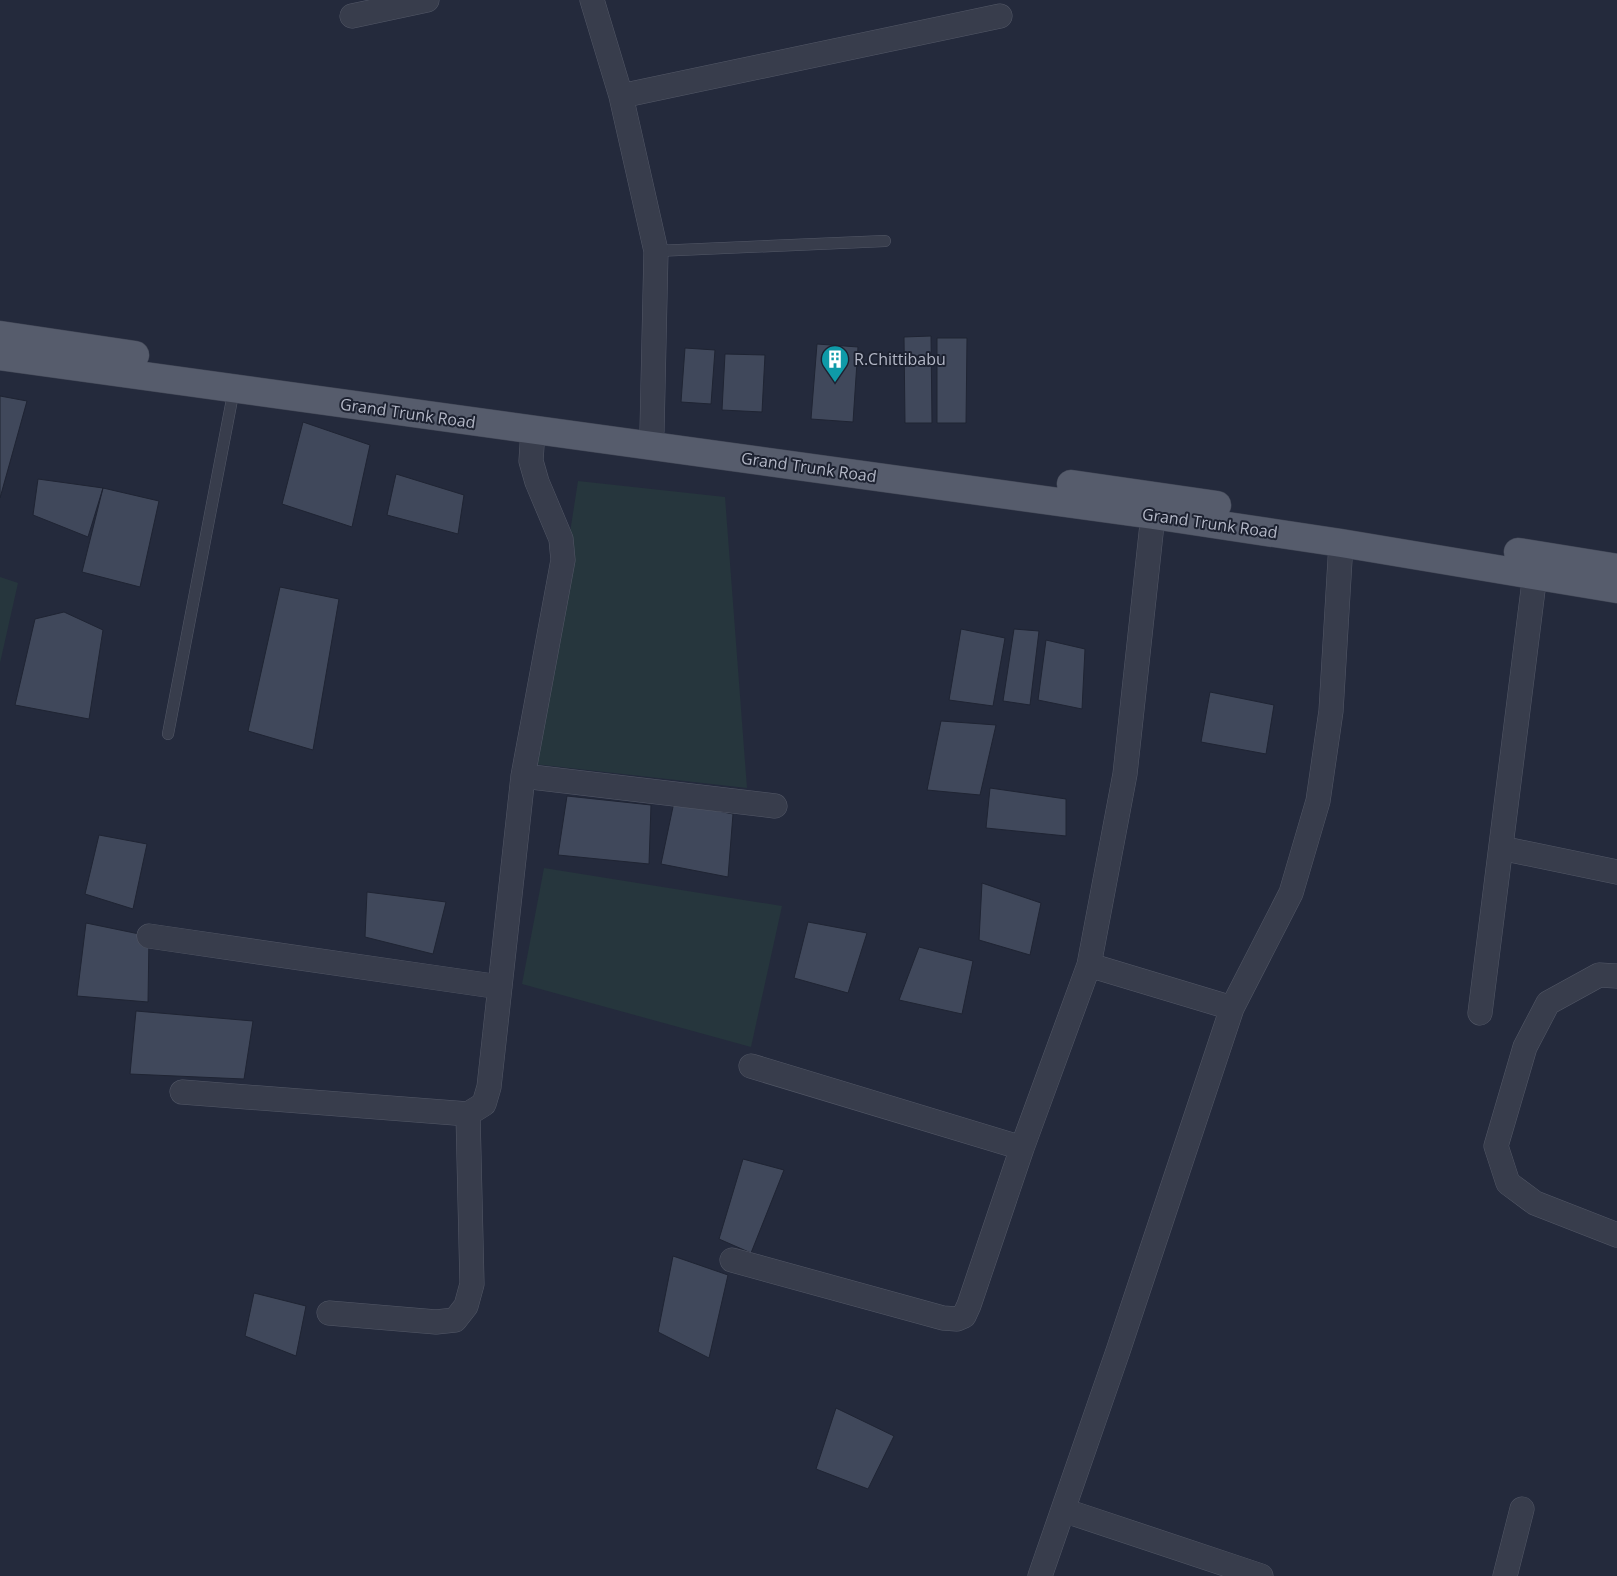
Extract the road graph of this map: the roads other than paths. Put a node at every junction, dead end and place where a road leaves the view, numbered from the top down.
1 (427, 0) edge
2 (592, 0) edge
3 (352, 16) dead end
4 (1000, 16) dead end
5 (621, 96) junction
6 (885, 241) dead end
7 (656, 251) junction
8 (0, 335) edge
9 (0, 356) edge
10 (234, 388) junction
11 (533, 430) junction
12 (652, 431) junction
13 (1153, 514) junction
14 (1341, 543) junction
15 (1617, 568) edge
16 (1535, 574) junction
17 (1617, 589) edge
18 (168, 734) dead end
19 (523, 776) junction
20 (775, 806) dead end
21 (1501, 848) junction
22 (1617, 872) edge
23 (149, 936) dead end
24 (1089, 965) junction
25 (1617, 976) edge
26 (500, 987) junction
27 (1232, 1008) junction
28 (1480, 1013) dead end
29 (751, 1066) dead end
30 (182, 1092) dead end
31 (468, 1114) junction
32 (1022, 1148) junction
33 (1617, 1235) edge
34 (732, 1260) dead end
35 (329, 1313) dead end
36 (1522, 1509) dead end
37 (1063, 1510) junction
38 (1040, 1576) edge
39 (1261, 1576) edge
40 (1505, 1576) edge

1 - 3 street
2 - 5 street
4 - 5 street
5 - 7 street
6 - 7 lane
7 - 12 street
8 - 12 main road, Grand Trunk Road
9 - 10 main road, Grand Trunk Road
10 - 11 main road, Grand Trunk Road
10 - 18 lane
11 - 13 main road, Grand Trunk Road
11 - 19 street
12 - 15 main road, Grand Trunk Road
13 - 14 main road, Grand Trunk Road
13 - 24 street
14 - 16 main road, Grand Trunk Road
14 - 27 street
16 - 17 main road, Grand Trunk Road
16 - 21 street
19 - 20 street
19 - 26 street
21 - 22 street
21 - 28 street
23 - 26 street
24 - 27 street
24 - 32 street
25 - 33 street
26 - 31 street
27 - 37 street
29 - 32 street
30 - 31 street
31 - 35 street
32 - 34 street
36 - 40 street
37 - 38 street
37 - 39 street

